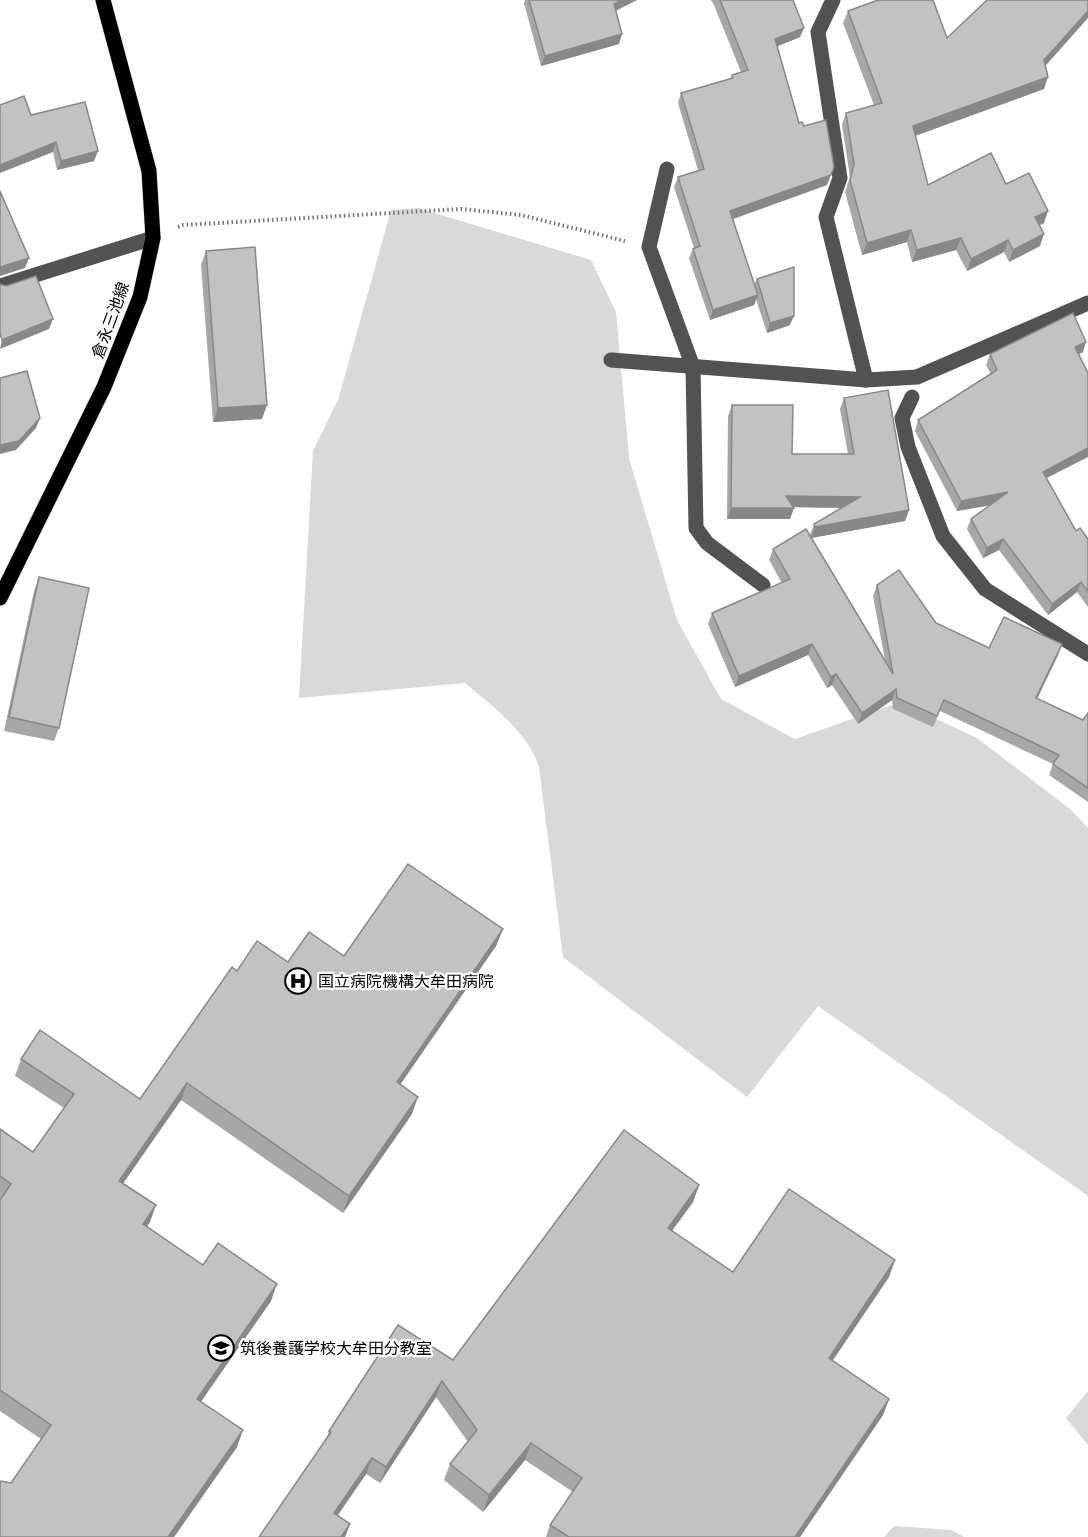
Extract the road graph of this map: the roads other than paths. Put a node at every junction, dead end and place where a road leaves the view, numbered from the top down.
1 (103, 0) edge
2 (833, 0) edge
3 (667, 169) dead end
4 (153, 238) junction
5 (0, 286) edge
6 (1088, 303) edge
7 (611, 360) dead end
8 (693, 367) junction
9 (866, 380) junction
10 (912, 397) dead end
11 (763, 585) dead end
12 (0, 598) edge
13 (1088, 654) edge

1 - 4 main road, 倉永三池線
2 - 9 street
3 - 8 street
4 - 5 street
4 - 12 main road, 倉永三池線
6 - 9 street
7 - 8 street
8 - 9 street
8 - 11 street
10 - 13 street

